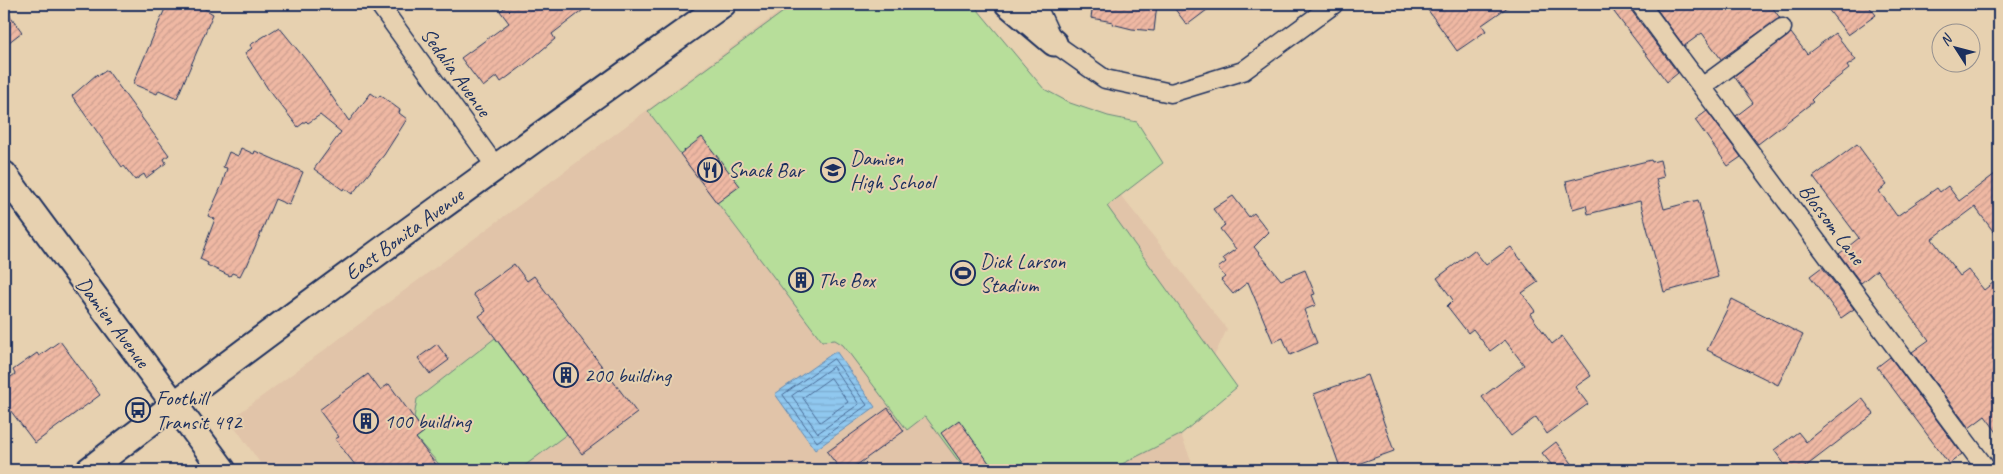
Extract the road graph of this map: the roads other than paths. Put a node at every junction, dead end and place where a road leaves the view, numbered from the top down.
1 (379, 4) edge
2 (723, 4) edge
3 (1008, 4) edge
4 (1036, 4) edge
5 (1334, 4) edge
6 (1640, 4) edge
7 (1782, 28) dead end
8 (1054, 43) junction
9 (1702, 87) junction
10 (496, 167) junction
11 (4, 174) edge
12 (174, 404) junction
13 (89, 470) edge
14 (222, 470) edge
15 (1987, 470) edge

1 - 10 street, Sedalia Avenue
2 - 10 main road, East Bonita Avenue
3 - 8 main road
4 - 8 street
5 - 8 street
6 - 9 street, Blossom Lane
7 - 9 street
9 - 15 street, Blossom Lane
10 - 12 main road, East Bonita Avenue
11 - 12 main road, Damien Avenue
12 - 13 main road, East Bonita Avenue
12 - 14 main road, Damien Avenue

